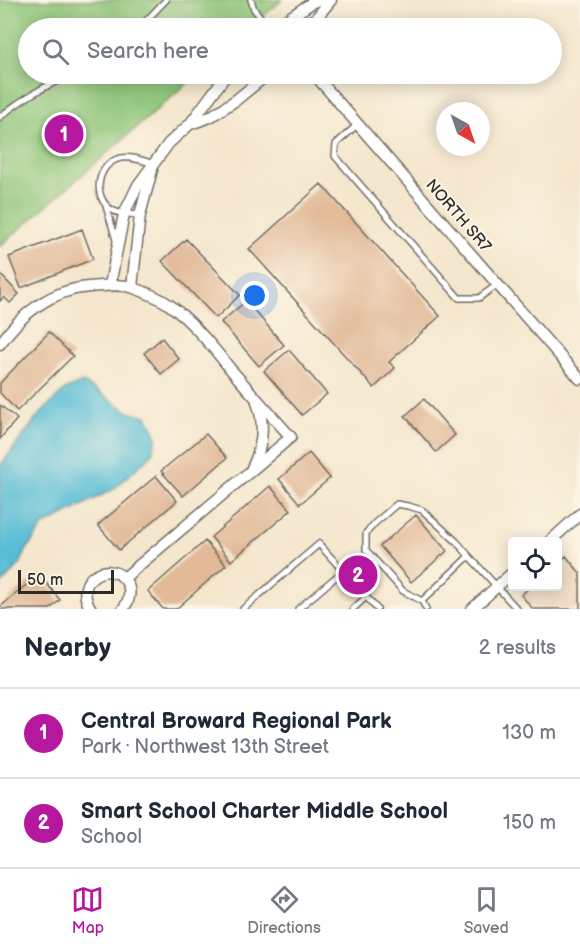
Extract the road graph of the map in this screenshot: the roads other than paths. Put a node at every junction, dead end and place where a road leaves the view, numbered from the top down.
1 (166, 0) edge
2 (251, 0) edge
3 (319, 0) edge
4 (331, 0) edge
5 (149, 18) edge
6 (261, 18) edge
7 (290, 18) edge
8 (316, 18) edge
9 (50, 84) edge
10 (220, 84) edge
11 (256, 84) edge
12 (323, 84) edge
13 (0, 117) edge
14 (190, 124) junction
15 (358, 124) junction
16 (154, 164) junction
17 (105, 204) junction
18 (124, 214) junction
19 (140, 215) junction
20 (118, 245) junction
21 (498, 284) junction
22 (110, 285) junction
23 (132, 287) junction
24 (0, 344) edge
25 (580, 379) edge
26 (256, 399) junction
27 (248, 474) junction
28 (580, 514) edge
29 (555, 537) edge
30 (469, 556) junction
31 (343, 571) junction
32 (508, 577) edge
33 (124, 578) junction
34 (497, 586) junction
35 (366, 597) junction
36 (422, 601) junction
37 (90, 609) edge
38 (123, 609) edge
39 (243, 609) edge
40 (298, 609) edge
41 (353, 609) edge
42 (377, 609) edge
43 (426, 609) edge
44 (472, 609) edge
45 (517, 609) edge

1 - 5 lane
2 - 6 lane
3 - 7 street
4 - 8 street
9 - 13 lane
10 - 14 street
11 - 14 street
12 - 15 street, NORTH SR7
14 - 16 street
15 - 21 street, NORTH SR7
15 - 21 lane
16 - 17 lane
16 - 18 street
16 - 19 street
17 - 18 lane
17 - 20 lane
18 - 19 lane
18 - 20 street
19 - 23 street
20 - 22 street
21 - 25 street, NORTH SR7
22 - 23 street
22 - 24 street
23 - 26 street
26 - 27 street
26 - 27 street
27 - 33 street
28 - 29 street
30 - 34 lane
30 - 36 lane
30 - 36 lane
31 - 35 lane
31 - 39 lane
31 - 40 lane
32 - 34 street
33 - 37 street
33 - 38 street
34 - 44 street
34 - 45 lane
35 - 41 lane
35 - 42 lane
36 - 43 lane

